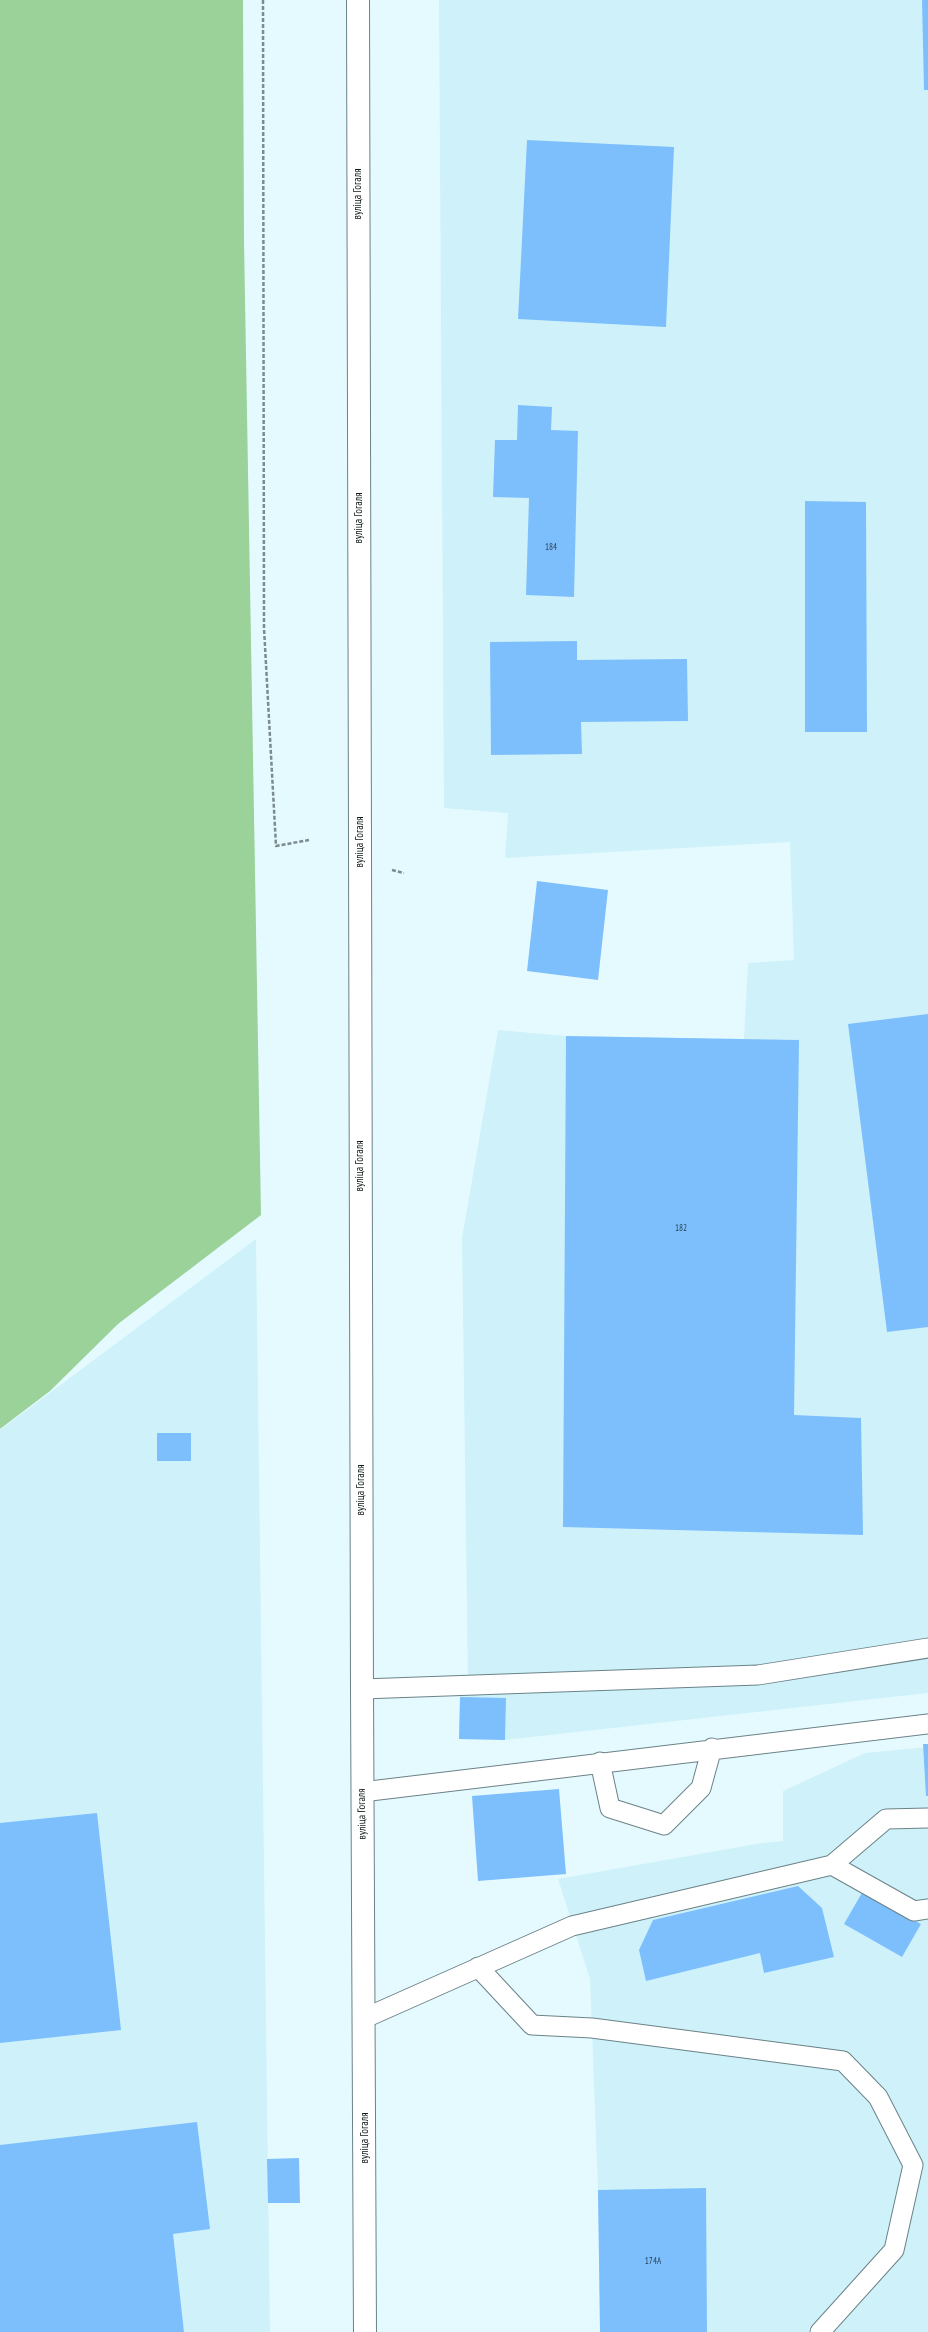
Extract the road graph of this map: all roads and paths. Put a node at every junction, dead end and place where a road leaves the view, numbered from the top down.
1 (263, 0) edge
2 (358, 0) edge
3 (310, 840) dead end
4 (392, 870) dead end
5 (404, 873) dead end
6 (928, 1648) edge
7 (362, 1689) junction
8 (928, 1724) edge
9 (712, 1748) junction
10 (600, 1762) junction
11 (362, 1792) junction
12 (928, 1818) edge
13 (832, 1865) junction
14 (928, 1909) edge
15 (478, 1968) junction
16 (365, 2018) junction
17 (365, 2332) edge
18 (820, 2332) edge

1 - 3 path
2 - 7 main road, вуліца Гогаля
4 - 5 path
6 - 7 lane
7 - 11 main road, вуліца Гогаля
8 - 9 lane
9 - 10 lane
9 - 10 lane
10 - 11 lane
11 - 16 main road, вуліца Гогаля
12 - 13 lane
13 - 14 lane
13 - 15 lane
15 - 16 lane
15 - 18 lane
16 - 17 main road, вуліца Гогаля

